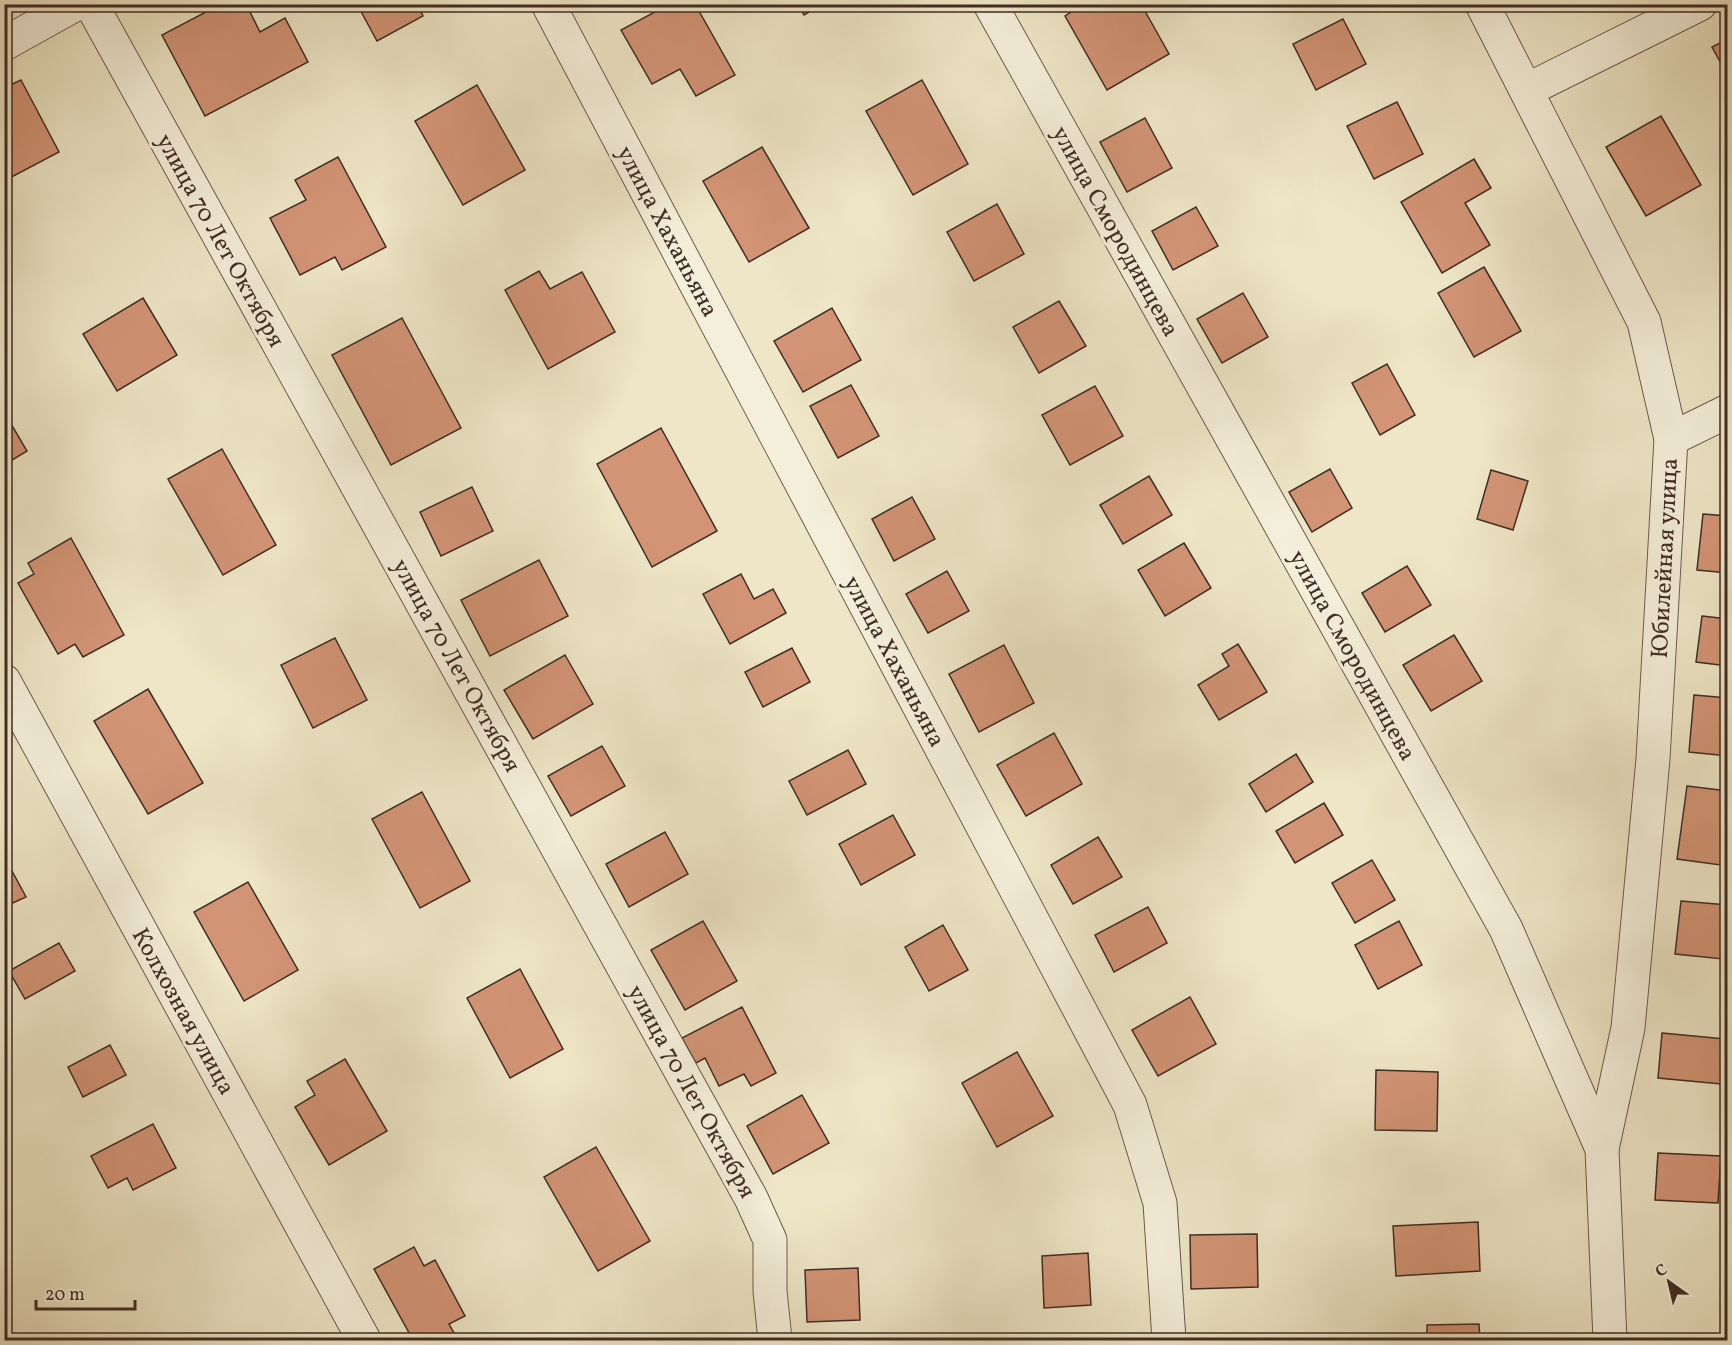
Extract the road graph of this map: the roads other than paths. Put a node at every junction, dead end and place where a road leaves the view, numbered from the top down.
1 (76, 4) edge
2 (91, 4) edge
3 (548, 4) edge
4 (990, 4) edge
5 (1482, 4) edge
6 (1700, 4) edge
7 (4, 44) edge
8 (1527, 90) junction
9 (1728, 411) edge
10 (1671, 439) junction
11 (4, 681) edge
12 (1602, 1149) junction
13 (364, 1341) edge
14 (775, 1341) edge
15 (1169, 1341) edge
16 (1610, 1341) edge

1 - 7 street
2 - 14 street, улица 70 Лет Октября
3 - 15 street, улица Хаханьяна
4 - 12 street, улица Смородинцева
5 - 8 street, Юбилейная улица
6 - 8 street
8 - 10 street, Юбилейная улица
9 - 10 street
10 - 12 street, Юбилейная улица
11 - 13 street, Колхозная улица
12 - 16 street, улица Смородинцева

